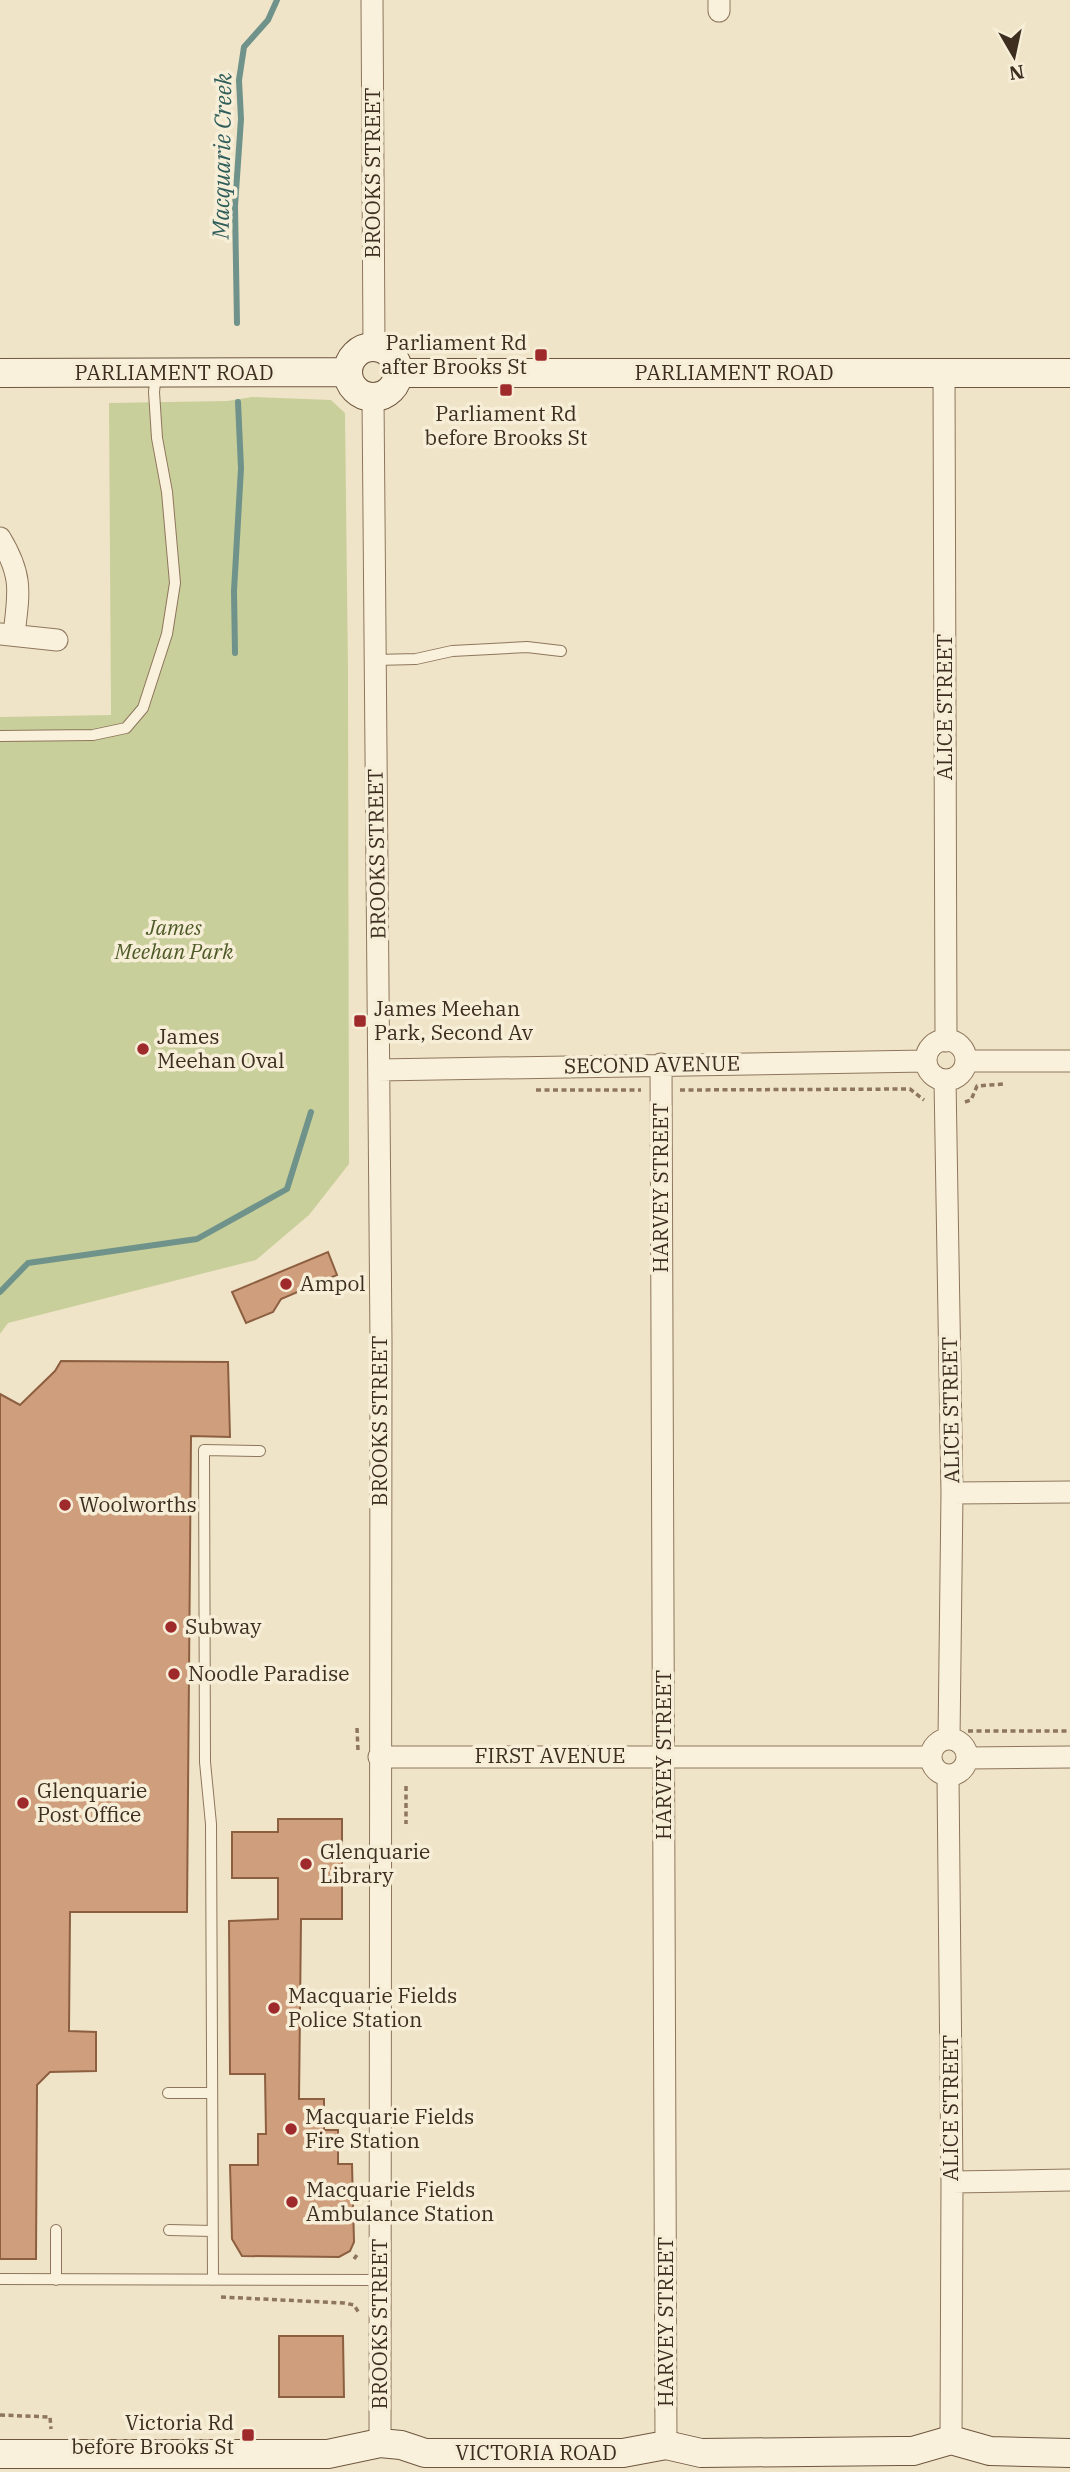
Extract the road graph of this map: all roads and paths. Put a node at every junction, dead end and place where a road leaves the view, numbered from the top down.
1 (372, 0) edge
2 (374, 347) junction
3 (348, 372) junction
4 (0, 373) edge
5 (156, 373) junction
6 (399, 373) junction
7 (1070, 373) edge
8 (944, 374) junction
9 (373, 398) junction
10 (0, 538) edge
11 (7, 634) edge
12 (57, 640) dead end
13 (561, 651) dead end
14 (375, 660) junction
15 (0, 736) edge
16 (946, 1041) junction
17 (926, 1060) junction
18 (966, 1060) junction
19 (1070, 1061) edge
20 (661, 1064) junction
21 (379, 1070) junction
22 (945, 1080) junction
23 (985, 1085) dead end
24 (910, 1089) dead end
25 (929, 1102) dead end
26 (963, 1102) dead end
27 (260, 1451) dead end
28 (1070, 1492) edge
29 (952, 1493) junction
30 (1070, 1731) edge
31 (958, 1735) junction
32 (379, 1756) junction
33 (664, 1756) junction
34 (931, 1757) junction
35 (1070, 1757) edge
36 (967, 1758) junction
37 (948, 1776) junction
38 (405, 1786) dead end
39 (406, 1824) dead end
40 (168, 2093) dead end
41 (212, 2093) junction
42 (1070, 2180) edge
43 (952, 2182) junction
44 (56, 2230) dead end
45 (169, 2230) dead end
46 (212, 2231) junction
47 (0, 2279) edge
48 (56, 2280) junction
49 (213, 2280) junction
50 (380, 2280) junction
51 (215, 2294) dead end
52 (354, 2305) dead end
53 (0, 2415) edge
54 (51, 2428) dead end
55 (951, 2440) junction
56 (380, 2443) junction
57 (666, 2445) junction
58 (1070, 2453) edge
59 (0, 2454) edge

1 - 2 street, BROOKS STREET
2 - 3 street
2 - 6 street
3 - 5 street, PARLIAMENT ROAD
3 - 9 street
4 - 5 street, PARLIAMENT ROAD
5 - 15 lane
6 - 8 street, PARLIAMENT ROAD
6 - 9 street
7 - 8 street, PARLIAMENT ROAD
8 - 16 street, ALICE STREET
9 - 14 street, BROOKS STREET
10 - 11 street
11 - 12 street
13 - 14 lane
14 - 21 street, BROOKS STREET
16 - 17 street
16 - 18 street
17 - 20 street, SECOND AVENUE
17 - 22 street
18 - 19 street
18 - 22 street
20 - 21 street, SECOND AVENUE
20 - 33 street, HARVEY STREET
21 - 32 street, BROOKS STREET
22 - 29 street, ALICE STREET
23 - 26 path
24 - 25 path
27 - 41 lane
28 - 29 street
29 - 31 street, ALICE STREET
30 - 31 path
31 - 34 street
31 - 36 street
32 - 33 street, FIRST AVENUE
32 - 50 street, BROOKS STREET
33 - 34 street, FIRST AVENUE
33 - 57 street, HARVEY STREET
34 - 37 street
35 - 36 street
36 - 37 street
37 - 43 street, ALICE STREET
38 - 39 path
40 - 41 lane
41 - 46 lane
42 - 43 street
43 - 55 street, ALICE STREET
44 - 48 lane
45 - 46 lane
46 - 49 lane
47 - 48 lane
48 - 49 lane
49 - 50 lane
50 - 56 street, BROOKS STREET
51 - 52 path
53 - 54 path
55 - 57 street, VICTORIA ROAD
55 - 58 street
56 - 57 street, VICTORIA ROAD
56 - 59 street, VICTORIA ROAD

